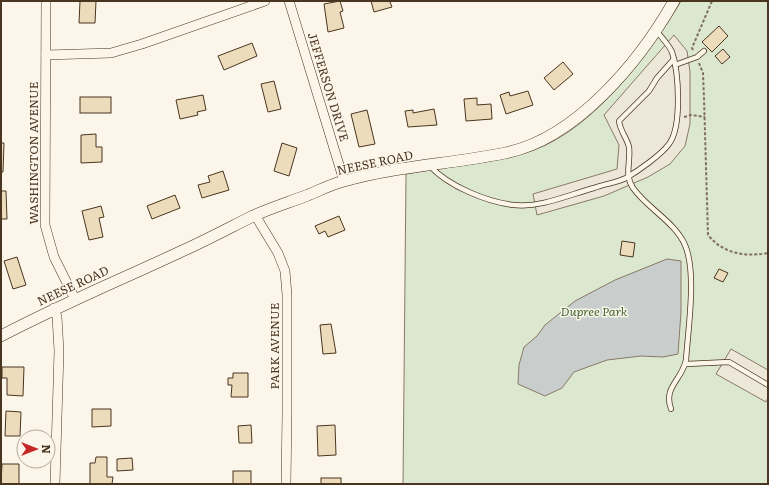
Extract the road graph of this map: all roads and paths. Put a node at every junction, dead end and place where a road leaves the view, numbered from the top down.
1 (46, 1) edge
2 (265, 1) edge
3 (289, 1) edge
4 (674, 1) edge
5 (712, 1) edge
6 (656, 30) junction
7 (704, 51) dead end
8 (46, 55) junction
9 (697, 57) junction
10 (674, 59) junction
11 (675, 65) junction
12 (705, 117) junction
13 (677, 120) junction
14 (429, 164) junction
15 (627, 177) junction
16 (344, 181) junction
17 (255, 215) junction
18 (768, 252) edge
19 (75, 299) junction
20 (54, 308) junction
21 (1, 336) edge
22 (686, 364) junction
23 (768, 385) edge
24 (671, 409) dead end
25 (56, 484) edge
26 (286, 484) edge

1 - 8 street, WASHINGTON AVENUE
2 - 8 street
3 - 16 street, JEFFERSON DRIVE
4 - 6 street, NEESE ROAD
5 - 9 path
6 - 10 lane
6 - 14 street, NEESE ROAD
7 - 9 lane
8 - 19 street, WASHINGTON AVENUE
9 - 11 lane
9 - 12 path
10 - 11 lane
10 - 15 lane
11 - 13 lane
12 - 13 path
12 - 18 path
13 - 15 lane
14 - 15 lane
14 - 16 street, NEESE ROAD
15 - 22 lane
16 - 17 street, NEESE ROAD
17 - 19 street, NEESE ROAD
17 - 26 street, PARK AVENUE
19 - 20 street, NEESE ROAD
20 - 21 street, NEESE ROAD
20 - 25 street
22 - 23 lane
22 - 24 lane

